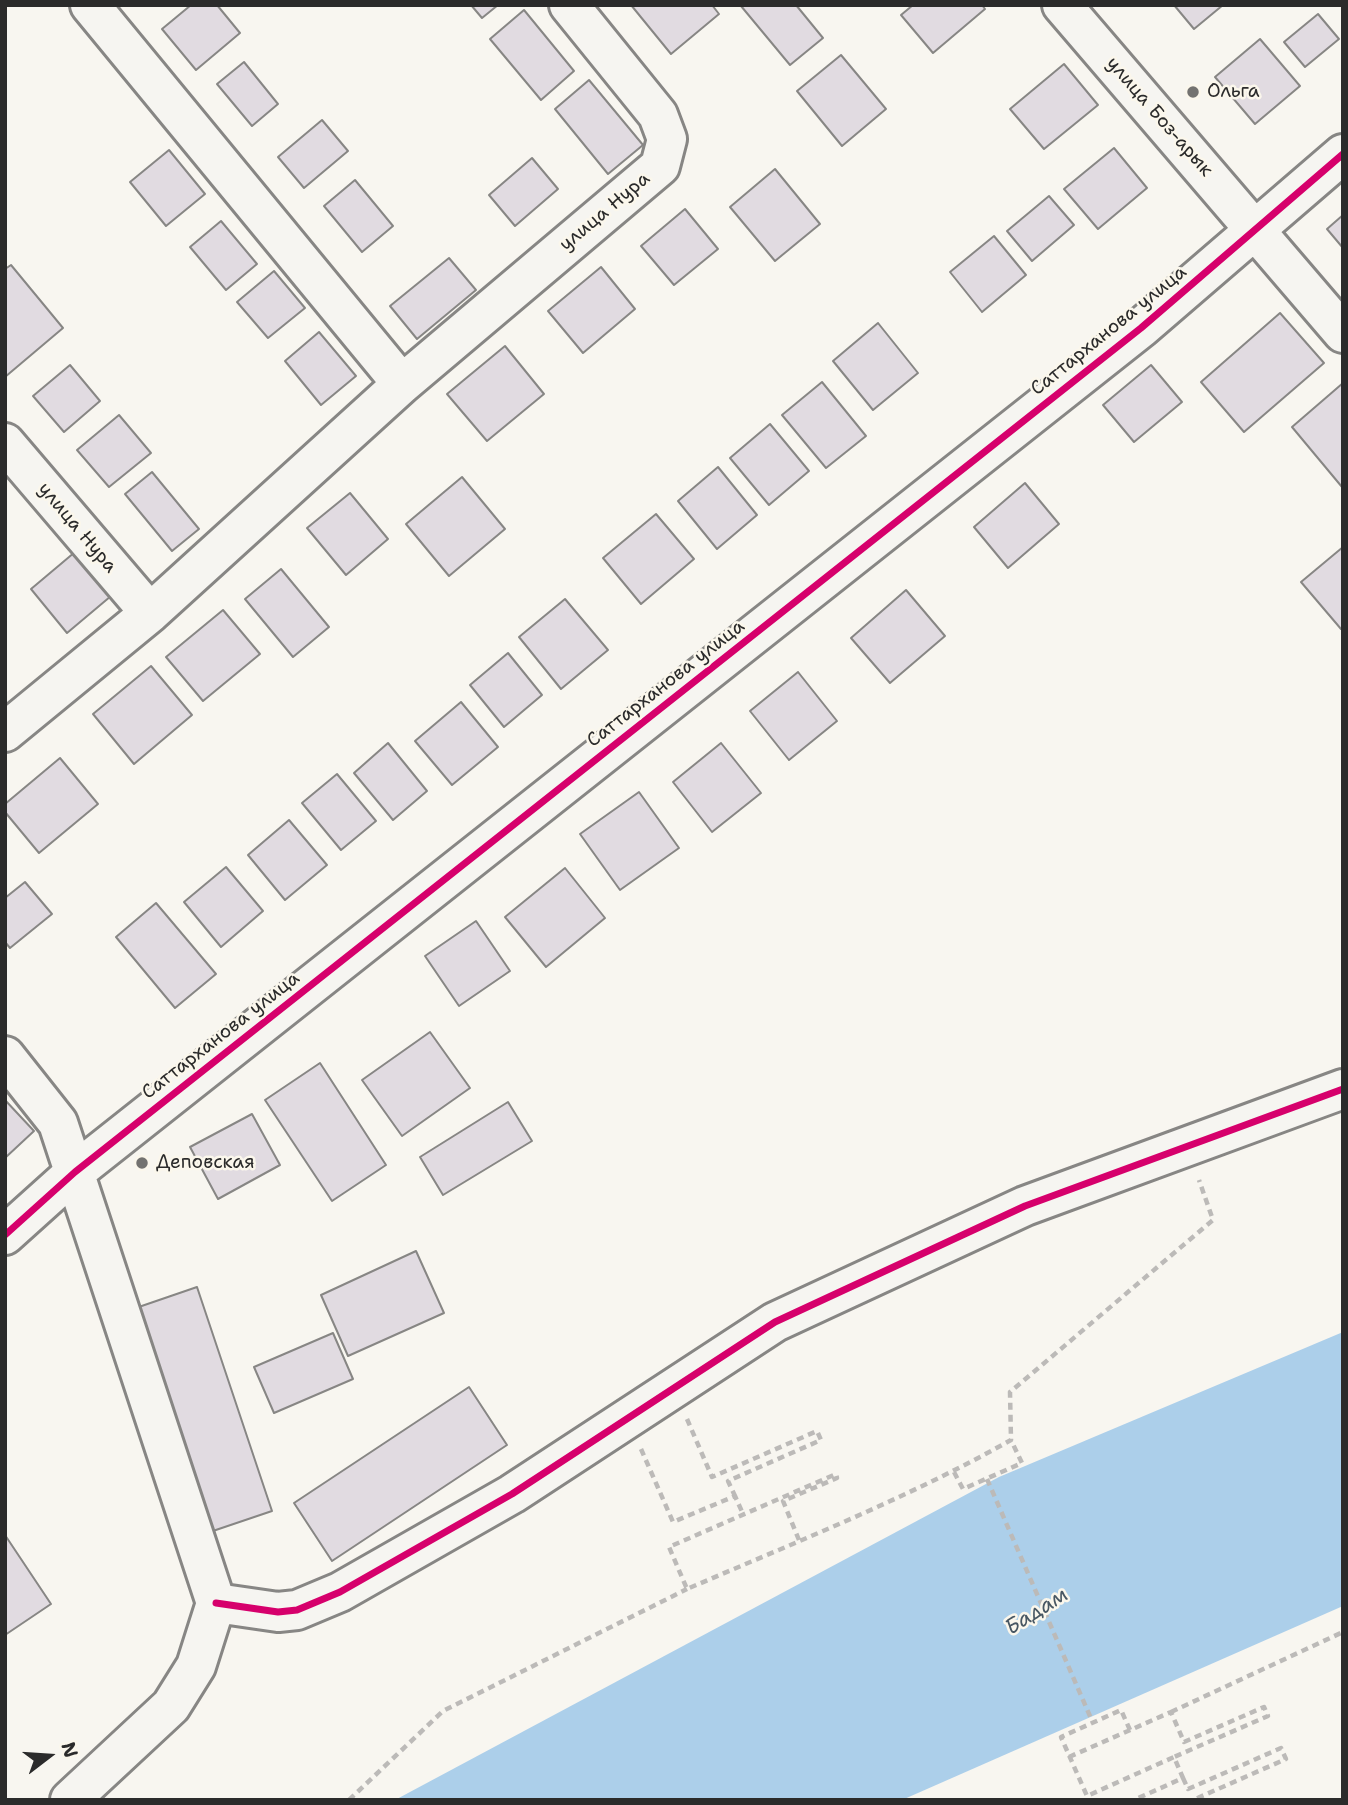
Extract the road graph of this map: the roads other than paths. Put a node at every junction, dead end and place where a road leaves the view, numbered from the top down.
1 (90, 5) edge
2 (569, 5) edge
3 (1062, 5) edge
4 (1343, 154) edge
5 (1256, 229) junction
6 (1343, 333) edge
7 (402, 384) junction
8 (5, 443) edge
9 (150, 613) junction
10 (5, 732) edge
11 (5, 1056) edge
12 (1343, 1089) edge
13 (75, 1172) junction
14 (5, 1235) edge
15 (216, 1603) junction
16 (70, 1800) edge

1 - 7 street
2 - 7 street, улица Нура
3 - 5 street, улица Боз-арык
4 - 5 street, Саттарханова улица
5 - 6 street, улица Боз-арык
5 - 13 street, Саттарханова улица
7 - 9 street, улица Нура
8 - 9 street, улица Нура
9 - 10 street, улица Нура
11 - 13 street
12 - 15 street
13 - 14 street, Саттарханова улица
13 - 15 street
15 - 16 street

